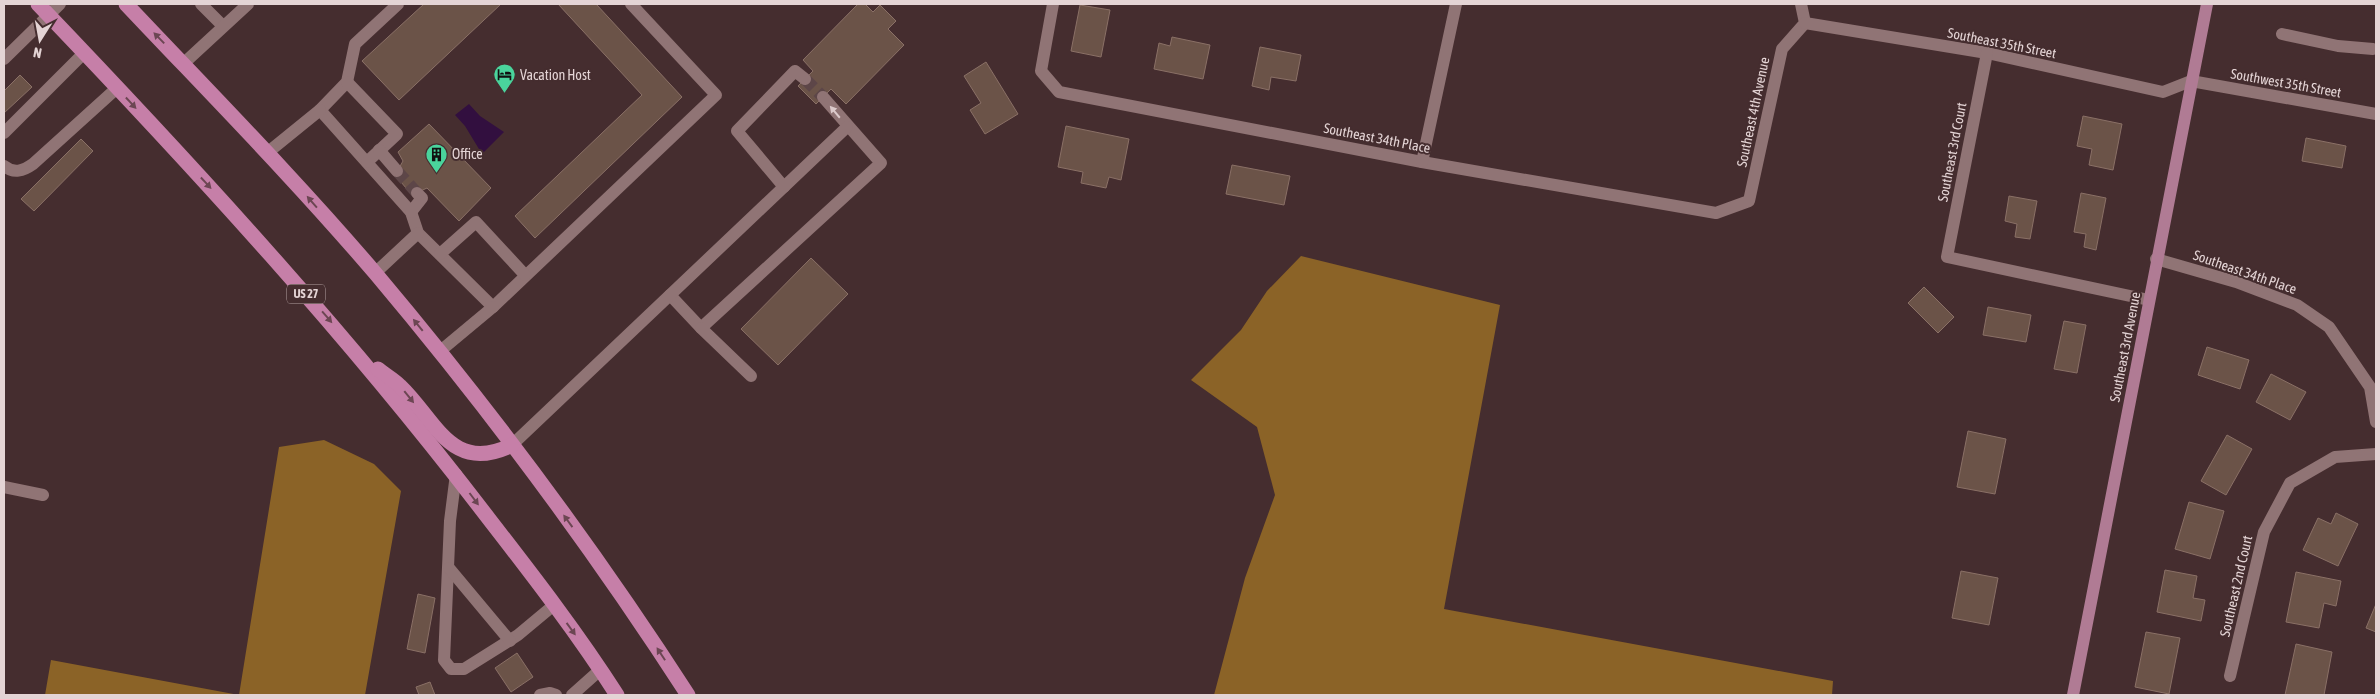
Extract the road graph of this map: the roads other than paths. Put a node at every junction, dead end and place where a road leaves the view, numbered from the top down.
1 (38, 4) edge
2 (60, 4) edge
3 (126, 4) edge
4 (202, 4) edge
5 (248, 4) edge
6 (398, 4) edge
7 (631, 4) edge
8 (1053, 4) edge
9 (1456, 4) edge
10 (1802, 4) edge
11 (2207, 4) edge
12 (49, 16) junction
13 (1805, 23) junction
14 (223, 26) junction
15 (2282, 34) dead end
16 (2375, 51) edge
17 (84, 53) junction
18 (1987, 53) junction
19 (4, 59) edge
20 (183, 64) junction
21 (800, 75) dead end
22 (2191, 81) junction
23 (347, 82) junction
24 (117, 88) junction
25 (823, 97) tunnel mouth
26 (320, 110) junction
27 (2376, 114) edge
28 (847, 127) junction
29 (4, 133) edge
30 (379, 150) junction
31 (267, 153) junction
32 (367, 162) junction
33 (1422, 162) junction
34 (4, 166) edge
35 (398, 170) tunnel mouth
36 (784, 187) junction
37 (417, 193) dead end
38 (411, 212) junction
39 (1716, 213) joint
40 (418, 233) junction
41 (440, 254) junction
42 (2156, 260) junction
43 (375, 273) junction
44 (525, 275) junction
45 (670, 295) junction
46 (2149, 300) junction
47 (492, 307) junction
48 (701, 328) junction
49 (439, 352) junction
50 (358, 355) junction
51 (751, 376) dead end
52 (2376, 422) edge
53 (512, 445) junction
54 (2376, 454) edge
55 (456, 474) junction
56 (4, 487) edge
57 (43, 495) dead end
58 (449, 568) junction
59 (554, 605) junction
60 (510, 640) junction
61 (600, 670) junction
62 (2230, 676) dead end
63 (540, 695) edge
64 (556, 695) edge
65 (572, 695) edge
66 (617, 695) edge
67 (688, 695) edge
68 (2073, 695) edge

1 - 12 highway, US 27
2 - 12 street
20 -> 3 highway
4 - 14 street
5 - 14 street
6 - 23 street
7 - 44 street
8 - 33 street, Southeast 34th Place
9 - 33 street
10 - 13 street
11 - 22 main road, Southeast 3rd Avenue
12 - 17 highway, US 27
12 - 19 street
13 - 18 street, Southeast 35th Street
13 - 39 street, Southeast 4th Avenue
14 - 20 street
15 - 16 street
17 - 24 highway, US 27
17 - 29 street
18 - 22 street, Southeast 35th Street
18 - 46 street, Southeast 3rd Court
20 - 31 highway
21 - 36 street
22 - 27 street, Southwest 35th Street
22 - 42 main road, Southeast 3rd Avenue
23 - 26 street
23 - 30 street
24 - 34 street
24 -> 50 highway, US 27
28 -> 25 street
26 - 31 street
26 - 32 street
28 - 36 street
28 - 48 street
30 - 32 street
30 - 35 street
43 -> 31 highway
32 - 38 street
33 - 39 street, Southeast 34th Place
36 - 45 street
37 - 38 street
38 - 40 street
40 - 41 street
40 - 43 street
41 - 44 street
41 - 47 street
42 - 46 main road, Southeast 3rd Avenue
42 - 52 street, Southeast 34th Place
49 -> 43 highway
44 - 47 street
45 - 48 street
45 - 53 street
46 - 68 main road, Southeast 3rd Avenue
47 - 49 street
48 - 51 street
49 - 53 highway
50 -> 53 highway
50 - 55 highway, US 27
67 -> 53 highway
54 - 62 street, Southeast 2nd Court
55 - 58 street
55 -> 59 highway, US 27
56 - 57 street
58 - 60 street
58 - 60 street
59 - 60 street
59 -> 61 highway, US 27
61 - 65 street
61 - 66 highway, US 27
63 - 64 street

